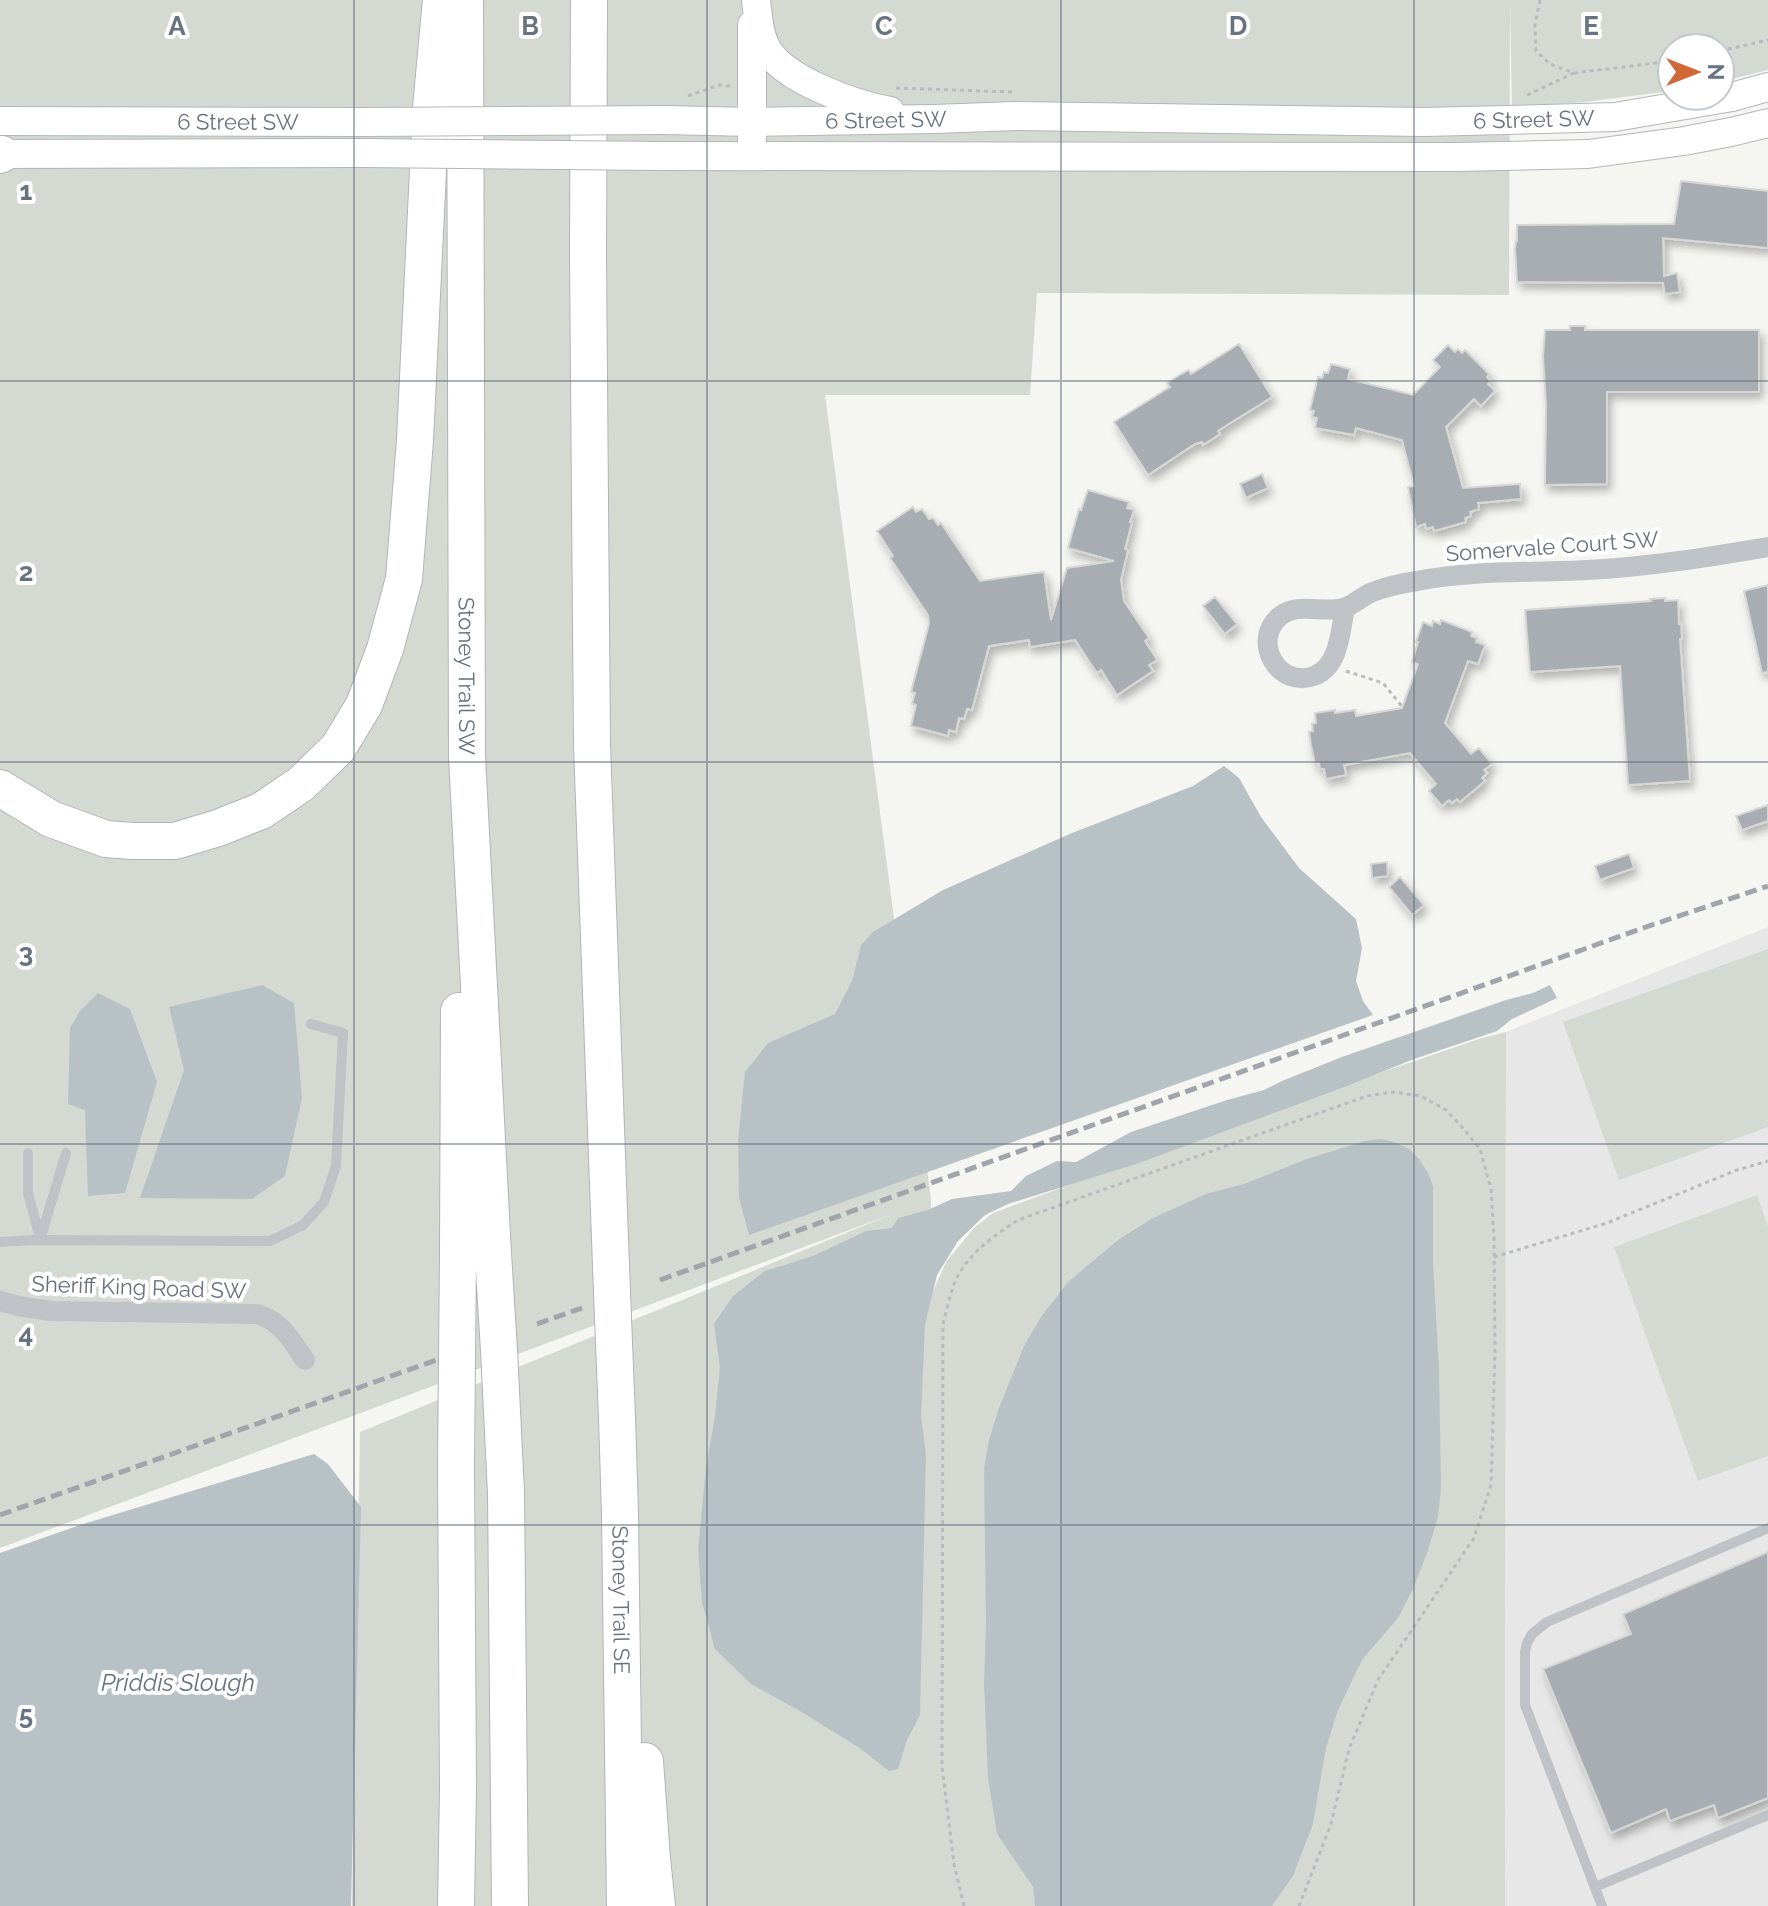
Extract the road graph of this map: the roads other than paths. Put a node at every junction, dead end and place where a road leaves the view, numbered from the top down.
1 (441, 0) edge
2 (465, 0) edge
3 (589, 0) edge
4 (754, 0) edge
5 (1768, 87) edge
6 (934, 119) junction
7 (752, 122) junction
8 (1768, 123) edge
9 (0, 146) edge
10 (752, 157) junction
11 (1768, 547) edge
12 (1345, 608) dead end
13 (467, 757) junction
14 (0, 788) edge
15 (311, 1024) dead end
16 (28, 1153) dead end
17 (66, 1153) dead end
18 (40, 1240) junction
19 (0, 1242) edge
20 (0, 1301) edge
21 (305, 1360) dead end
22 (620, 1513) junction
23 (1768, 1528) edge
24 (1768, 1815) edge
25 (1595, 1887) junction
26 (456, 1906) edge
27 (510, 1906) edge
28 (625, 1906) edge
29 (657, 1906) edge
30 (1602, 1906) edge

1 - 14 highway
2 - 13 highway, Stoney Trail SW
3 - 22 highway, Stoney Trail SE, bridge
4 - 6 main road
4 - 7 main road
5 - 6 main road, 6 Street SW
6 - 7 main road, 6 Street SW
7 - 9 main road, 6 Street SW, bridge
7 - 10 main road
8 - 10 main road, 6 Street SW
9 - 10 main road, 6 Street SW, bridge
11 - 12 street, Somervale Court SW
13 - 26 highway, bridge
13 - 27 highway, Stoney Trail SW, bridge
15 - 18 lane
16 - 18 lane
17 - 18 lane
18 - 19 lane
20 - 21 street, Sheriff King Road SW
22 - 28 highway, Stoney Trail SE
22 - 29 highway
23 - 25 lane
24 - 25 lane
25 - 30 lane

